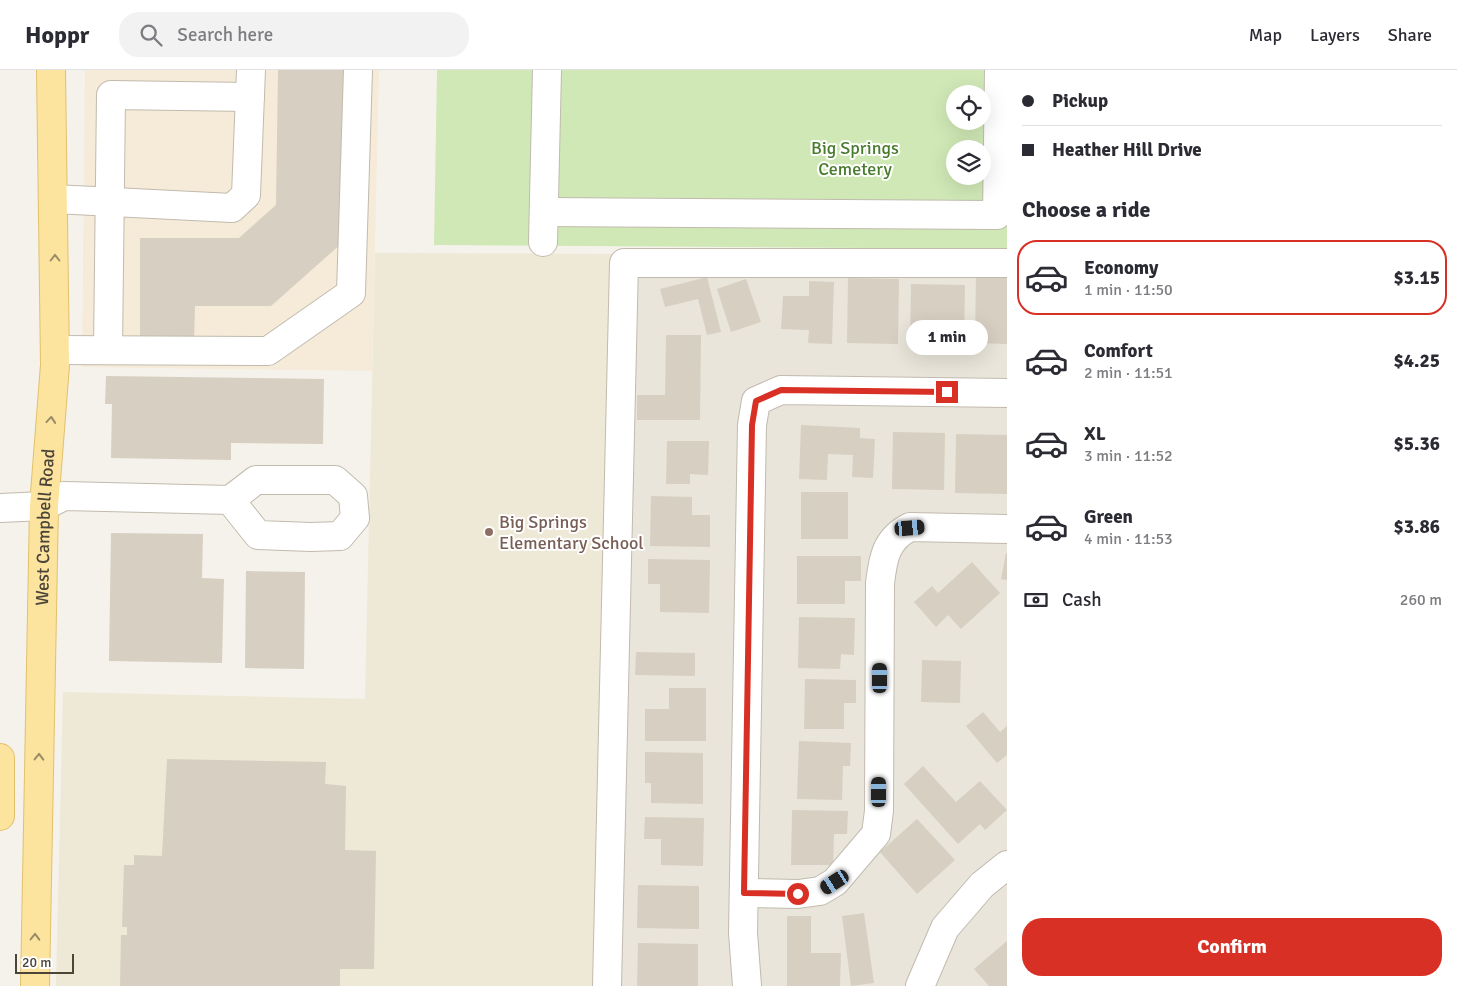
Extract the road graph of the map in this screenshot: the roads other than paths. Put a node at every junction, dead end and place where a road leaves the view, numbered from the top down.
1 (51, 70) edge
2 (251, 70) edge
3 (358, 70) edge
4 (547, 70) edge
5 (999, 70) edge
6 (250, 97) junction
7 (54, 199) junction
8 (110, 202) junction
9 (544, 212) junction
10 (543, 242) dead end
11 (1007, 263) edge
12 (55, 350) junction
13 (108, 350) junction
14 (1007, 393) edge
15 (230, 500) dead end
16 (44, 506) junction
17 (0, 508) edge
18 (1007, 529) edge
19 (0, 758) edge
20 (0, 794) edge
21 (38, 794) junction
22 (0, 816) edge
23 (1007, 865) edge
24 (744, 893) junction
25 (35, 986) edge
26 (607, 986) edge
27 (747, 986) edge
28 (920, 986) edge

1 - 7 main road, West Campbell Road
2 - 6 street
3 - 13 street
4 - 9 street
5 - 9 street
6 - 8 street
6 - 8 street
7 - 8 street
12 -> 7 main road, West Campbell Road
8 - 13 street
9 - 10 street
11 - 26 street
12 - 13 street
16 -> 12 main road, West Campbell Road
14 - 24 street
15 - 16 street
16 - 17 street
21 -> 16 main road, West Campbell Road
18 - 24 street
19 - 20 main road
20 - 21 main road
20 - 22 main road
25 -> 21 main road, West Campbell Road
23 - 28 street
24 - 27 street

